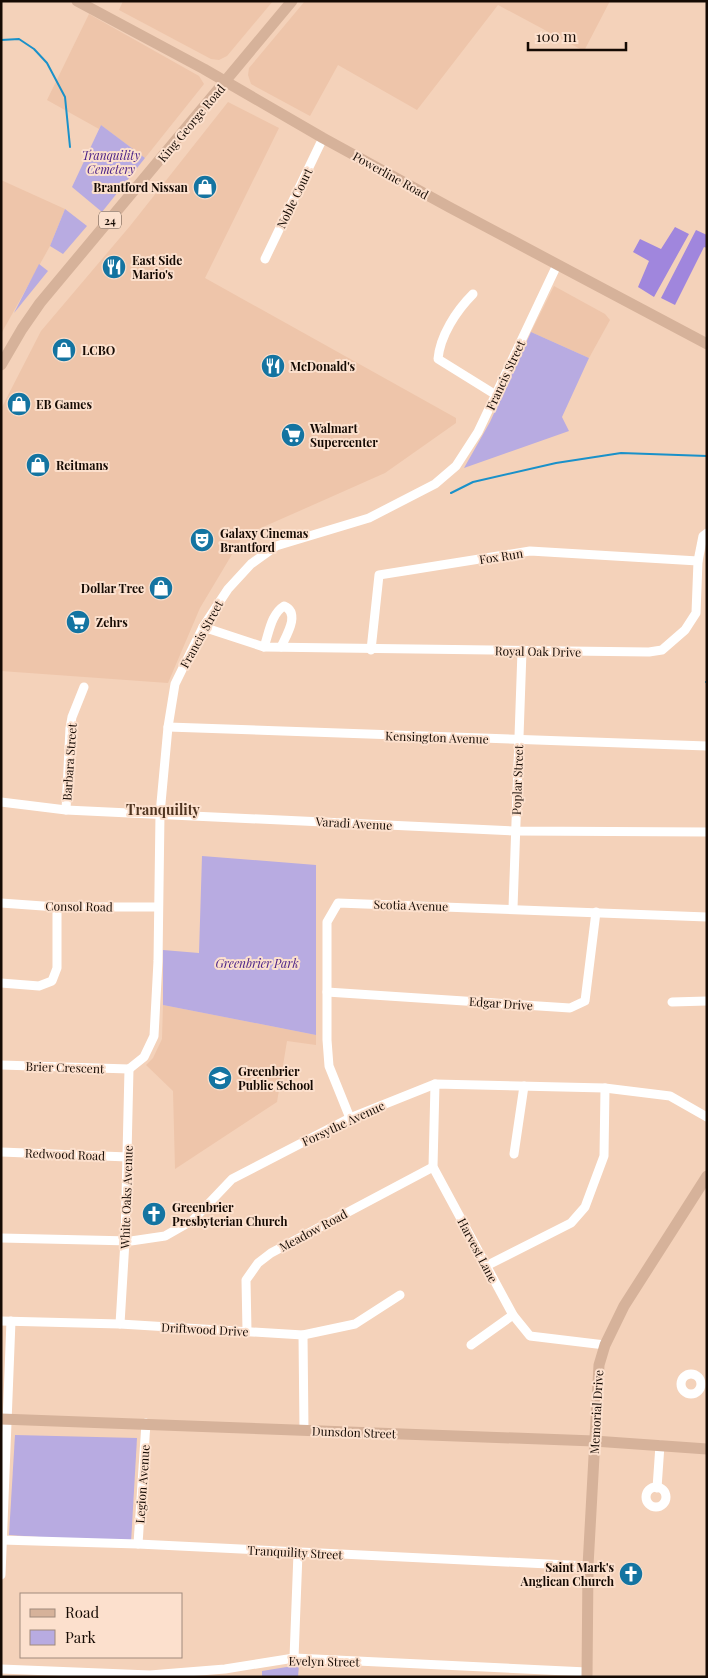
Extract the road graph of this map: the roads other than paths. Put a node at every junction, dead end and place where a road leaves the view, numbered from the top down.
1 (77, 1) edge
2 (292, 1) edge
3 (226, 81) junction
4 (324, 138) junction
5 (265, 259) dead end
6 (557, 265) junction
7 (473, 294) dead end
8 (707, 344) edge
9 (1, 365) edge
10 (496, 395) junction
11 (707, 533) edge
12 (698, 560) junction
13 (203, 627) junction
14 (264, 647) junction
15 (281, 648) junction
16 (371, 650) junction
17 (522, 651) junction
18 (84, 686) dead end
19 (168, 727) junction
20 (518, 740) junction
21 (707, 746) edge
22 (1, 802) edge
23 (66, 810) junction
24 (160, 814) junction
25 (515, 831) junction
26 (707, 832) edge
27 (1, 903) edge
28 (57, 907) junction
29 (158, 908) junction
30 (513, 908) junction
31 (596, 912) junction
32 (707, 917) edge
33 (1, 983) edge
34 (327, 992) junction
35 (707, 1001) edge
36 (672, 1002) dead end
37 (1, 1066) edge
38 (129, 1069) junction
39 (435, 1084) junction
40 (524, 1086) junction
41 (605, 1088) junction
42 (707, 1117) edge
43 (350, 1118) junction
44 (1, 1152) edge
45 (514, 1154) dead end
46 (128, 1157) junction
47 (433, 1167) junction
48 (707, 1176) edge
49 (1, 1238) edge
50 (126, 1241) junction
51 (486, 1266) junction
52 (400, 1296) dead end
53 (513, 1315) junction
54 (1, 1321) edge
55 (11, 1321) junction
56 (120, 1324) junction
57 (247, 1331) junction
58 (303, 1335) junction
59 (471, 1345) dead end
60 (605, 1345) junction
61 (4, 1419) edge
62 (146, 1423) junction
63 (304, 1430) junction
64 (594, 1441) junction
65 (660, 1445) junction
66 (707, 1449) edge
67 (657, 1488) dead end
68 (2, 1540) edge
69 (138, 1544) junction
70 (298, 1553) junction
71 (588, 1566) junction
72 (1, 1576) edge
73 (294, 1658) junction
74 (1, 1669) edge
75 (503, 1672) edge
76 (225, 1673) edge
77 (587, 1674) edge
78 (150, 1676) edge

1 - 3 main road, Powerline Road
2 - 3 main road, King George Road / 24
3 - 4 main road, Powerline Road
3 - 9 main road, King George Road / 24
4 - 5 street, Noble Court
4 - 6 main road, Powerline Road
6 - 8 main road, Powerline Road
6 - 10 street, Francis Street
7 - 10 street
10 - 13 street, Francis Street
11 - 12 street, Royal Oak Drive
12 - 16 street, Fox Run
12 - 17 street, Royal Oak Drive
13 - 14 street, Royal Oak Drive
13 - 19 street, Francis Street
14 - 15 street, Royal Oak Drive
14 - 15 street
15 - 16 street, Royal Oak Drive
16 - 17 street, Royal Oak Drive
17 - 20 street, Poplar Street
18 - 23 street, Barbara Street
19 - 20 street, Kensington Avenue
19 - 24 street, Francis Street
20 - 21 street, Kensington Avenue
20 - 25 street, Poplar Street
22 - 23 street, Varadi Avenue
23 - 24 street, Varadi Avenue
24 - 25 street, Varadi Avenue
24 - 29 street, Francis Street
25 - 26 street, Varadi Avenue
25 - 30 street, Poplar Street
27 - 28 street, Consol Road
28 - 29 street, Consol Road
28 - 33 street
29 - 38 street, Francis Street
30 - 31 street, Scotia Avenue
30 - 34 street, Scotia Avenue
31 - 32 street, Scotia Avenue
31 - 34 street, Edgar Drive
34 - 43 street, Scotia Avenue
35 - 36 street
37 - 38 street, Brier Crescent
38 - 46 street, White Oaks Avenue
39 - 40 street, Forsythe Avenue
39 - 43 street, Forsythe Avenue
39 - 47 street, Harvest Lane
40 - 41 street, Forsythe Avenue
40 - 45 street
41 - 42 street, Forsythe Avenue
41 - 51 street
43 - 50 street, Forsythe Avenue
44 - 46 street, Redwood Road
46 - 50 street, White Oaks Avenue
47 - 51 street, Harvest Lane
47 - 57 street, Meadow Road
48 - 60 main road, Memorial Drive
49 - 50 street, Forsythe Avenue
50 - 56 street, White Oaks Avenue
51 - 53 street, Harvest Lane
52 - 58 street, Driftwood Drive
53 - 59 street
53 - 60 street, Harvest Lane
54 - 55 street, Driftwood Drive
55 - 56 street, Driftwood Drive
55 - 61 street
56 - 57 street, Driftwood Drive
57 - 58 street, Driftwood Drive
58 - 63 street
60 - 64 main road, Memorial Drive
61 - 62 main road, Dunsdon Street
61 - 68 street
62 - 63 main road, Dunsdon Street
62 - 69 street, Legion Avenue
63 - 64 main road, Dunsdon Street
64 - 65 main road, Dunsdon Street
64 - 71 main road, Memorial Drive
65 - 66 main road, Dunsdon Street
65 - 67 street
68 - 69 street, Tranquility Street
68 - 72 street
69 - 70 street, Tranquility Street
70 - 71 street, Tranquility Street
70 - 73 street
71 - 77 main road, Memorial Drive
73 - 75 street, Evelyn Street
73 - 76 street, Evelyn Street
74 - 78 street, Evelyn Street
75 - 77 street, Evelyn Street
76 - 78 street, Evelyn Street

